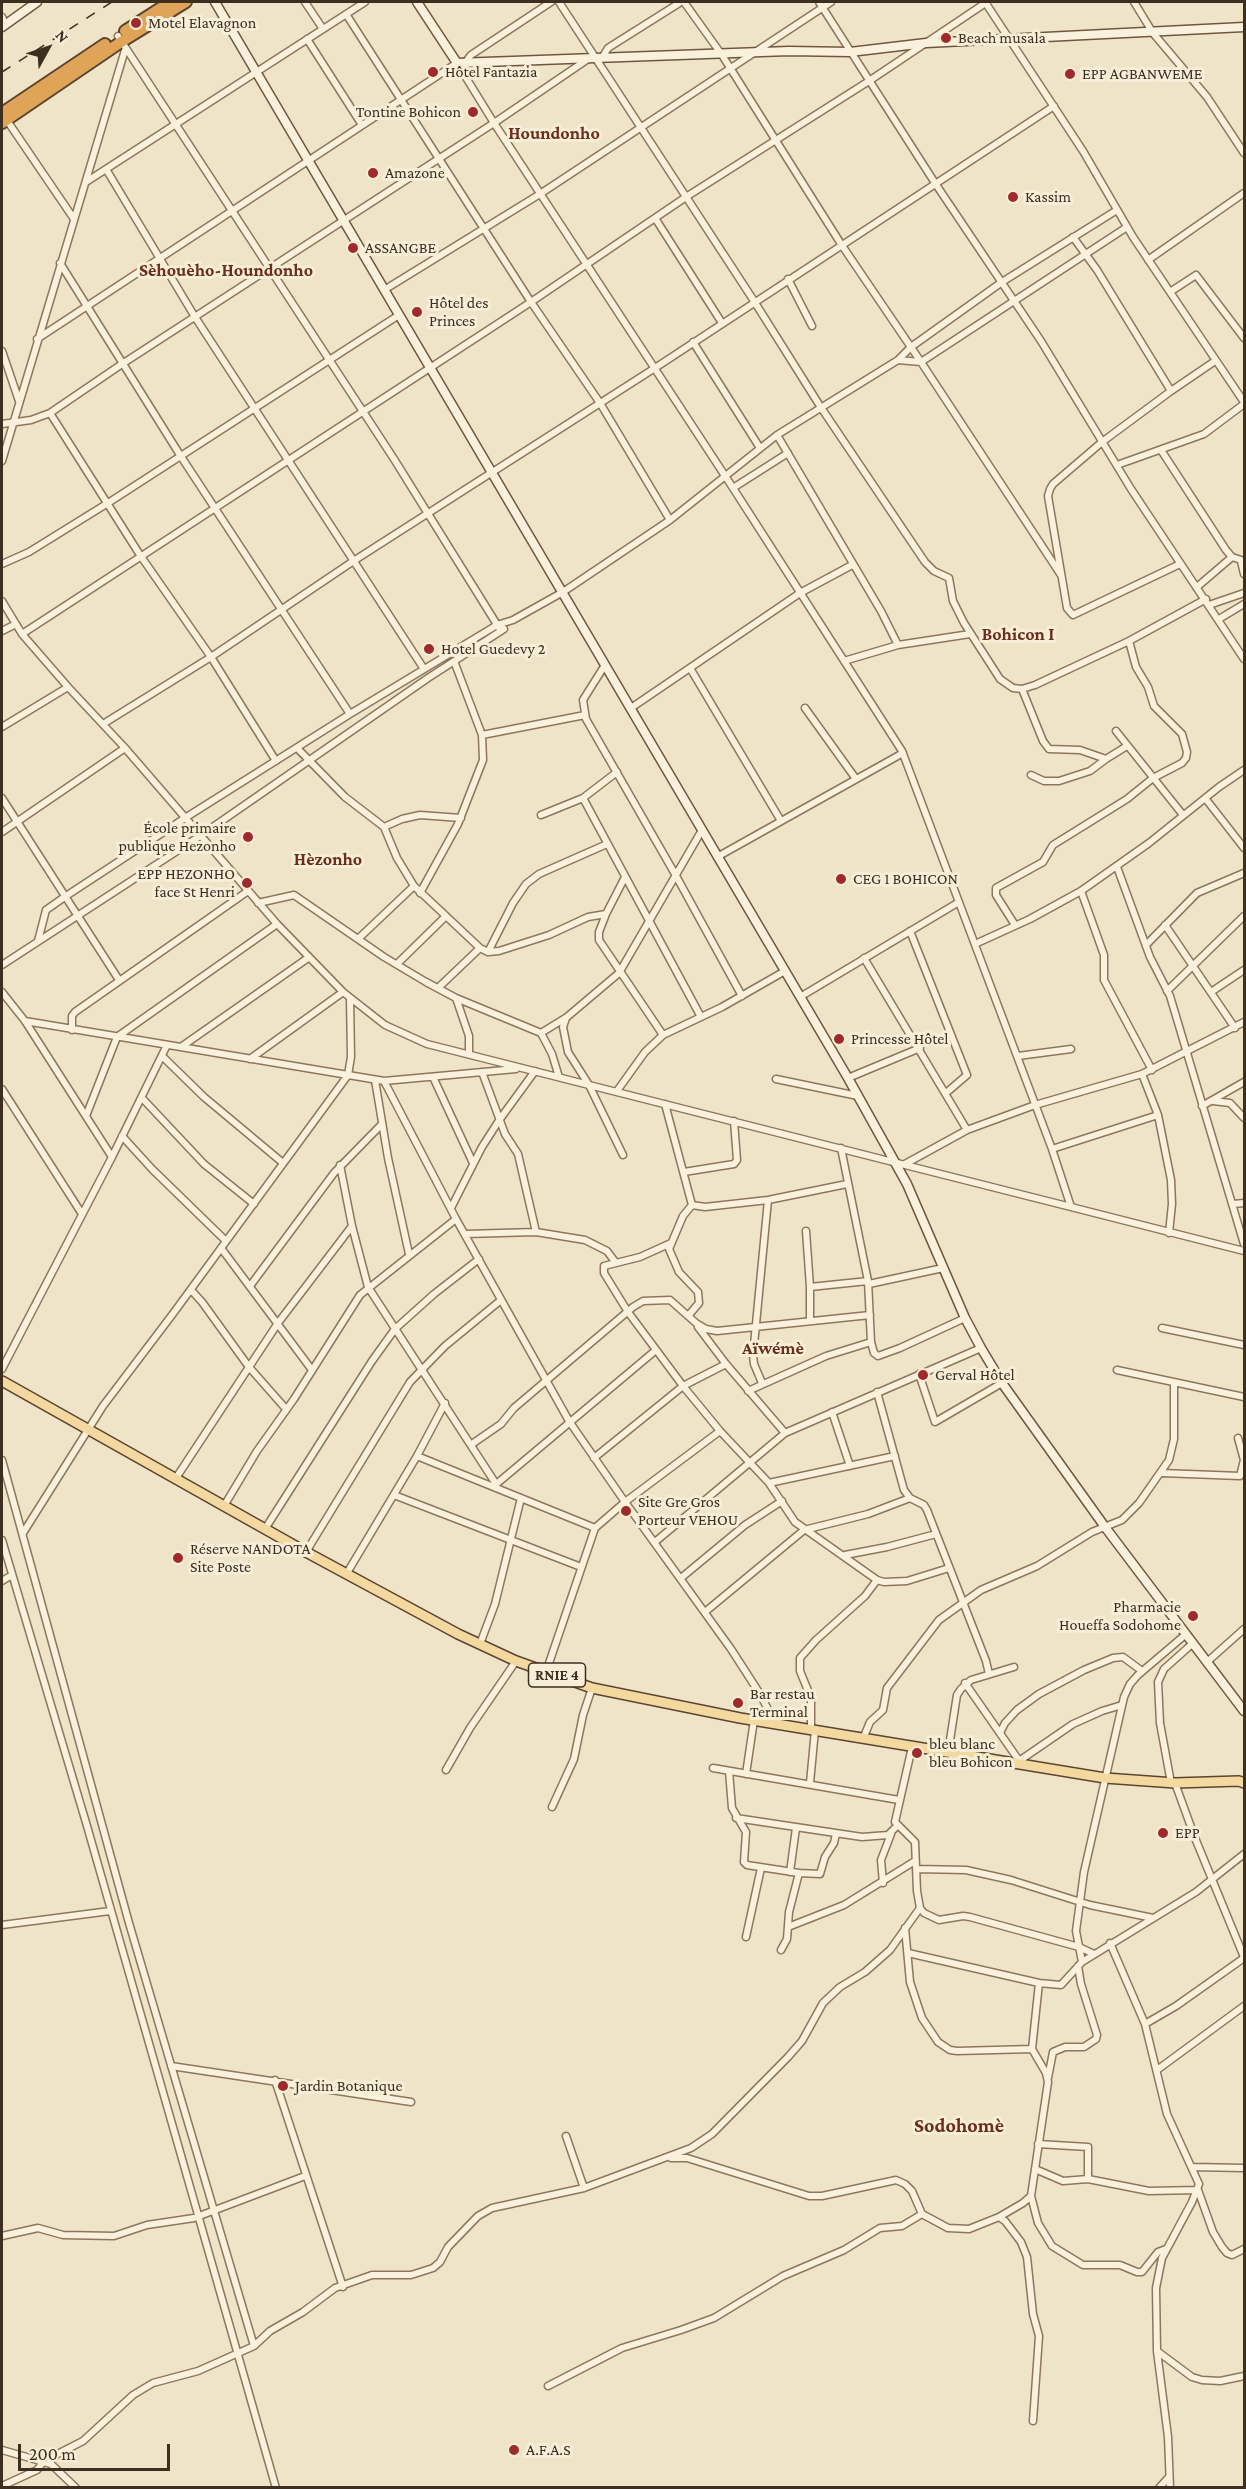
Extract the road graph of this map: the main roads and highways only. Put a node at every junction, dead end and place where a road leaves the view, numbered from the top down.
1 (170, 2) edge
2 (186, 2) edge
3 (121, 43) junction
4 (3, 119) edge
5 (2, 1381) edge
6 (1243, 1780) edge

1 - 3 highway
2 - 3 highway
3 - 4 highway
5 - 6 main road, RNIE 4

